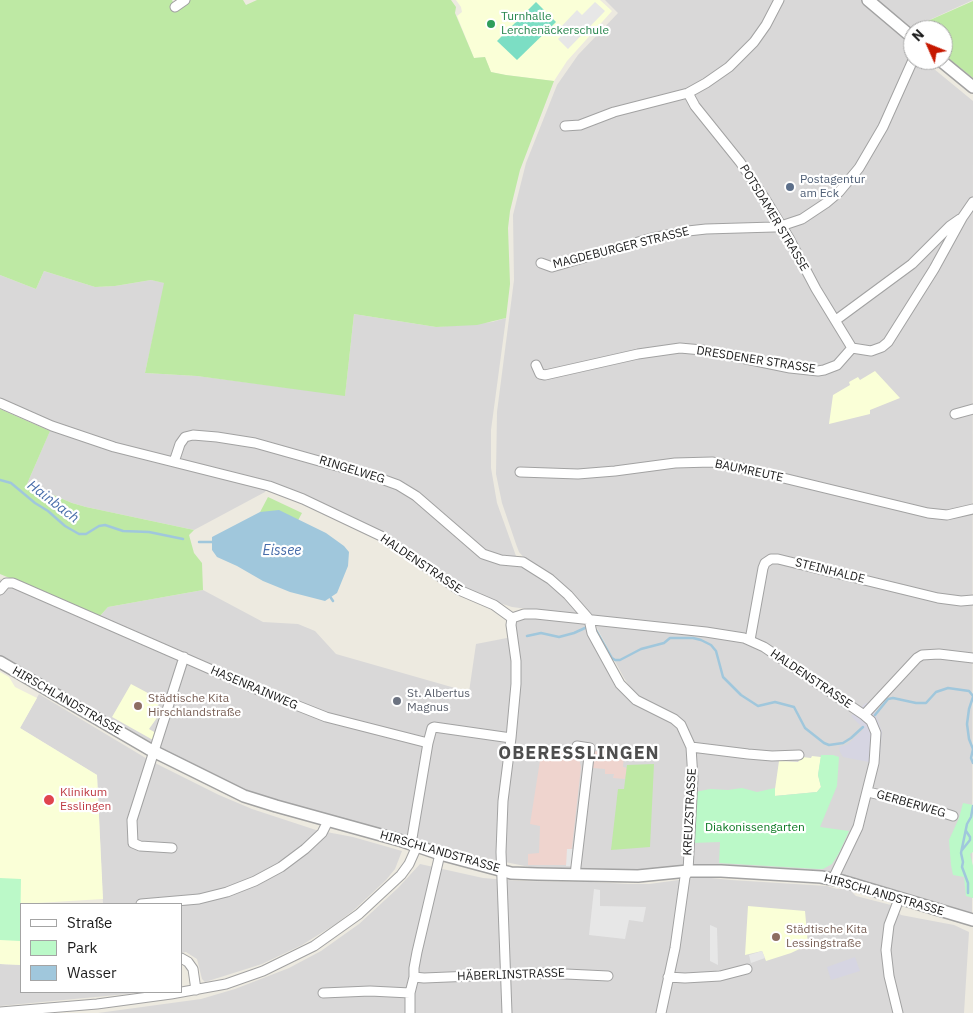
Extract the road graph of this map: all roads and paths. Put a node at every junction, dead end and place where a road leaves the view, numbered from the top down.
1 (185, 0) edge
2 (779, 0) edge
3 (868, 0) edge
4 (175, 7) dead end
5 (903, 30) edge
6 (909, 70) edge
7 (953, 70) edge
8 (973, 86) edge
9 (688, 93) junction
10 (564, 126) dead end
11 (973, 202) edge
12 (962, 218) junction
13 (781, 226) junction
14 (947, 244) junction
15 (541, 263) dead end
16 (912, 264) junction
17 (836, 320) junction
18 (852, 348) junction
19 (536, 365) dead end
20 (0, 403) edge
21 (973, 409) edge
22 (955, 414) dead end
23 (174, 462) junction
24 (520, 472) dead end
25 (973, 509) edge
26 (524, 562) joint
27 (0, 590) edge
28 (973, 600) edge
29 (512, 618) junction
30 (589, 620) junction
31 (750, 640) junction
32 (184, 658) junction
33 (973, 658) edge
34 (0, 662) edge
35 (864, 715) junction
36 (511, 738) junction
37 (428, 743) junction
38 (578, 746) dead end
39 (691, 747) junction
40 (154, 752) junction
41 (798, 755) dead end
42 (868, 792) junction
43 (953, 816) dead end
44 (328, 821) junction
45 (414, 845) junction
46 (172, 848) dead end
47 (440, 854) junction
48 (502, 870) junction
49 (688, 871) junction
50 (575, 875) junction
51 (833, 879) junction
52 (898, 902) junction
53 (153, 903) edge
54 (973, 920) edge
55 (182, 959) edge
56 (747, 969) dead end
57 (505, 974) junction
58 (608, 976) dead end
59 (414, 977) junction
60 (668, 978) junction
61 (196, 990) junction
62 (182, 992) edge
63 (175, 993) edge
64 (323, 993) dead end
65 (410, 993) junction
66 (0, 1012) edge
67 (410, 1013) edge
68 (507, 1013) edge
69 (661, 1013) edge
70 (898, 1013) edge

1 - 4 street
2 - 9 street
3 - 5 street
6 - 13 street, MAGDEBURGER STRASSE
7 - 8 street
9 - 10 street
9 - 13 street, POTSDAMER STRASSE
11 - 12 street
12 - 14 street
12 - 16 street
13 - 15 street, MAGDEBURGER STRASSE
13 - 17 street, POTSDAMER STRASSE
14 - 16 street
14 - 18 street
16 - 17 street
17 - 18 street, POTSDAMER STRASSE
18 - 19 street, DRESDENER STRASSE
20 - 23 street, HALDENSTRASSE
21 - 22 street
23 - 26 street, RINGELWEG
23 - 29 street, HALDENSTRASSE
24 - 25 street, BAUMREUTE
26 - 30 street, KREUZSTRASSE
27 - 32 street, HASENRAINWEG
28 - 31 street, STEINHALDE
29 - 30 street, HALDENSTRASSE
29 - 36 street
30 - 31 street, HALDENSTRASSE
30 - 39 street, KREUZSTRASSE
31 - 35 street, HALDENSTRASSE
32 - 37 street, HASENRAINWEG
32 - 40 street
33 - 35 street
34 - 40 street, HIRSCHLANDSTRASSE
35 - 42 street
36 - 37 street
36 - 48 street
37 - 45 street
38 - 50 street
39 - 41 street
39 - 49 street, KREUZSTRASSE
40 - 44 street, HIRSCHLANDSTRASSE
40 - 46 street
42 - 43 street, GERBERWEG
42 - 51 street
44 - 45 street, HIRSCHLANDSTRASSE
44 - 53 street
45 - 47 street, HIRSCHLANDSTRASSE
45 - 61 street
47 - 48 street, HIRSCHLANDSTRASSE
47 - 59 street
48 - 50 street, HIRSCHLANDSTRASSE
48 - 57 street
49 - 50 street, HIRSCHLANDSTRASSE
49 - 51 street, HIRSCHLANDSTRASSE
49 - 60 street, KREUZSTRASSE
51 - 52 street, HIRSCHLANDSTRASSE
52 - 54 street, HIRSCHLANDSTRASSE
52 - 70 street
55 - 61 street
56 - 60 street
57 - 58 street, HÄBERLINSTRASSE
57 - 59 street, HÄBERLINSTRASSE
57 - 68 street
59 - 65 street
60 - 69 street, KREUZSTRASSE
61 - 62 street
63 - 66 street
64 - 65 street
65 - 67 street

